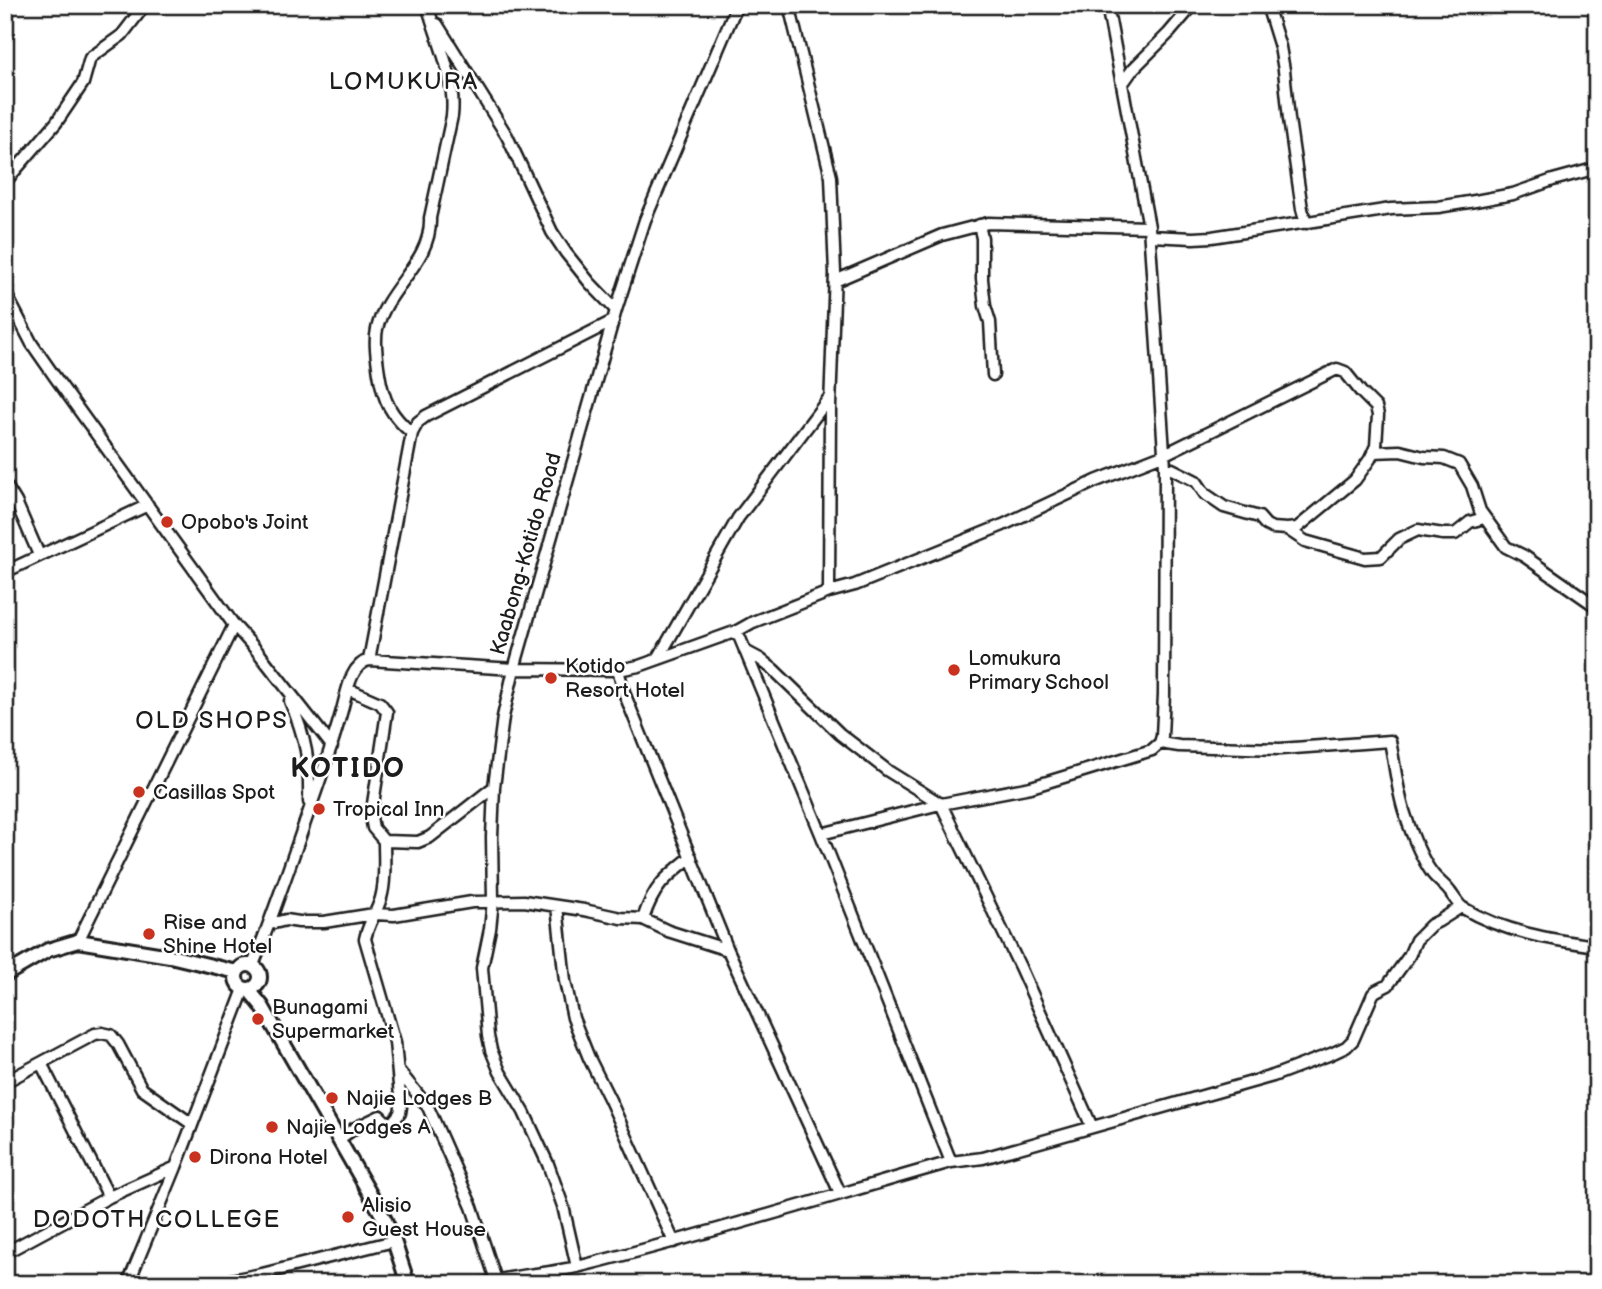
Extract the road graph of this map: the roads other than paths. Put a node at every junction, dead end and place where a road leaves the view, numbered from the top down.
1 (145, 5) edge
2 (737, 5) edge
3 (789, 5) edge
4 (1107, 5) edge
5 (1193, 5) edge
6 (1267, 5) edge
7 (428, 8) edge
8 (1123, 83) junction
9 (1597, 168) edge
10 (5, 182) edge
11 (1306, 223) junction
12 (979, 225) junction
13 (1150, 231) junction
14 (835, 281) junction
15 (5, 292) edge
16 (615, 315) junction
17 (993, 375) dead end
18 (830, 397) junction
19 (412, 433) junction
20 (1373, 452) junction
21 (1165, 454) junction
22 (1165, 467) junction
23 (5, 484) edge
24 (148, 505) junction
25 (1484, 518) junction
26 (1287, 530) junction
27 (39, 555) junction
28 (5, 572) edge
29 (829, 592) junction
30 (1597, 607) edge
31 (234, 625) junction
32 (737, 631) junction
33 (745, 650) junction
34 (659, 657) junction
35 (369, 660) junction
36 (514, 669) junction
37 (618, 670) junction
38 (285, 688) junction
39 (348, 689) junction
40 (1160, 743) junction
41 (332, 746) junction
42 (494, 787) junction
43 (941, 804) junction
44 (309, 811) junction
45 (821, 834) junction
46 (384, 841) junction
47 (691, 857) junction
48 (493, 901) junction
49 (557, 906) junction
50 (1461, 907) junction
51 (374, 914) junction
52 (643, 919) junction
53 (270, 924) junction
54 (78, 941) junction
55 (1597, 946) edge
56 (728, 950) junction
57 (253, 965) junction
58 (237, 972) junction
59 (5, 975) edge
60 (250, 988) junction
61 (41, 1063) junction
62 (398, 1070) junction
63 (5, 1082) edge
64 (192, 1124) junction
65 (1092, 1127) junction
66 (339, 1139) junction
67 (951, 1163) junction
68 (176, 1167) junction
69 (839, 1193) junction
70 (109, 1197) junction
71 (394, 1241) junction
72 (674, 1242) junction
73 (5, 1253) edge
74 (577, 1267) junction
75 (496, 1280) junction
76 (128, 1284) edge
77 (209, 1284) edge
78 (408, 1284) edge
79 (481, 1284) edge

1 - 10 street
2 - 16 street, Kaabong-Kotido Road
3 - 14 street
4 - 8 street
5 - 8 street
6 - 11 street
7 - 16 street
7 - 19 street
8 - 13 street
9 - 11 street
11 - 13 street
12 - 13 street
12 - 14 street
12 - 17 street
13 - 21 street
14 - 18 street
15 - 24 street
16 - 19 street
16 - 36 street, Kaabong-Kotido Road
18 - 29 street
18 - 34 street
19 - 35 street
20 - 21 street
20 - 25 street
20 - 26 street
21 - 22 street
21 - 29 street
22 - 26 street
22 - 40 street
23 - 27 street
24 - 27 street
24 - 31 street
25 - 26 street
25 - 30 street
27 - 28 street
29 - 32 street
31 - 38 street
31 - 54 street
32 - 33 street
32 - 34 street
33 - 43 street
33 - 45 street
34 - 37 street
35 - 36 street, Kaabong-Kotido Road
35 - 39 street
36 - 37 street
36 - 42 street
37 - 47 street
38 - 41 street
38 - 44 street
39 - 41 street
39 - 46 street
40 - 43 street
40 - 50 street
41 - 44 street
42 - 46 street
42 - 48 street
43 - 45 street
43 - 65 street
44 - 53 street
45 - 67 street
46 - 51 street
47 - 52 street
47 - 56 street
48 - 49 street
48 - 51 street
48 - 74 street
49 - 52 street
49 - 72 street
50 - 55 street
50 - 65 street
51 - 53 street
51 - 62 street
52 - 56 street
53 - 57 street
54 - 58 main road
54 - 59 main road
56 - 69 street
57 - 58 main road
57 - 60 main road
58 - 60 main road
60 - 64 street
60 - 66 main road
61 - 63 street
61 - 64 street
61 - 70 street
62 - 66 street
62 - 75 street
64 - 68 street
65 - 67 street
66 - 71 main road
67 - 69 street
68 - 70 street
68 - 76 street
69 - 72 street
70 - 73 street
71 - 77 street
71 - 78 main road
72 - 74 street
74 - 75 street
75 - 79 street

